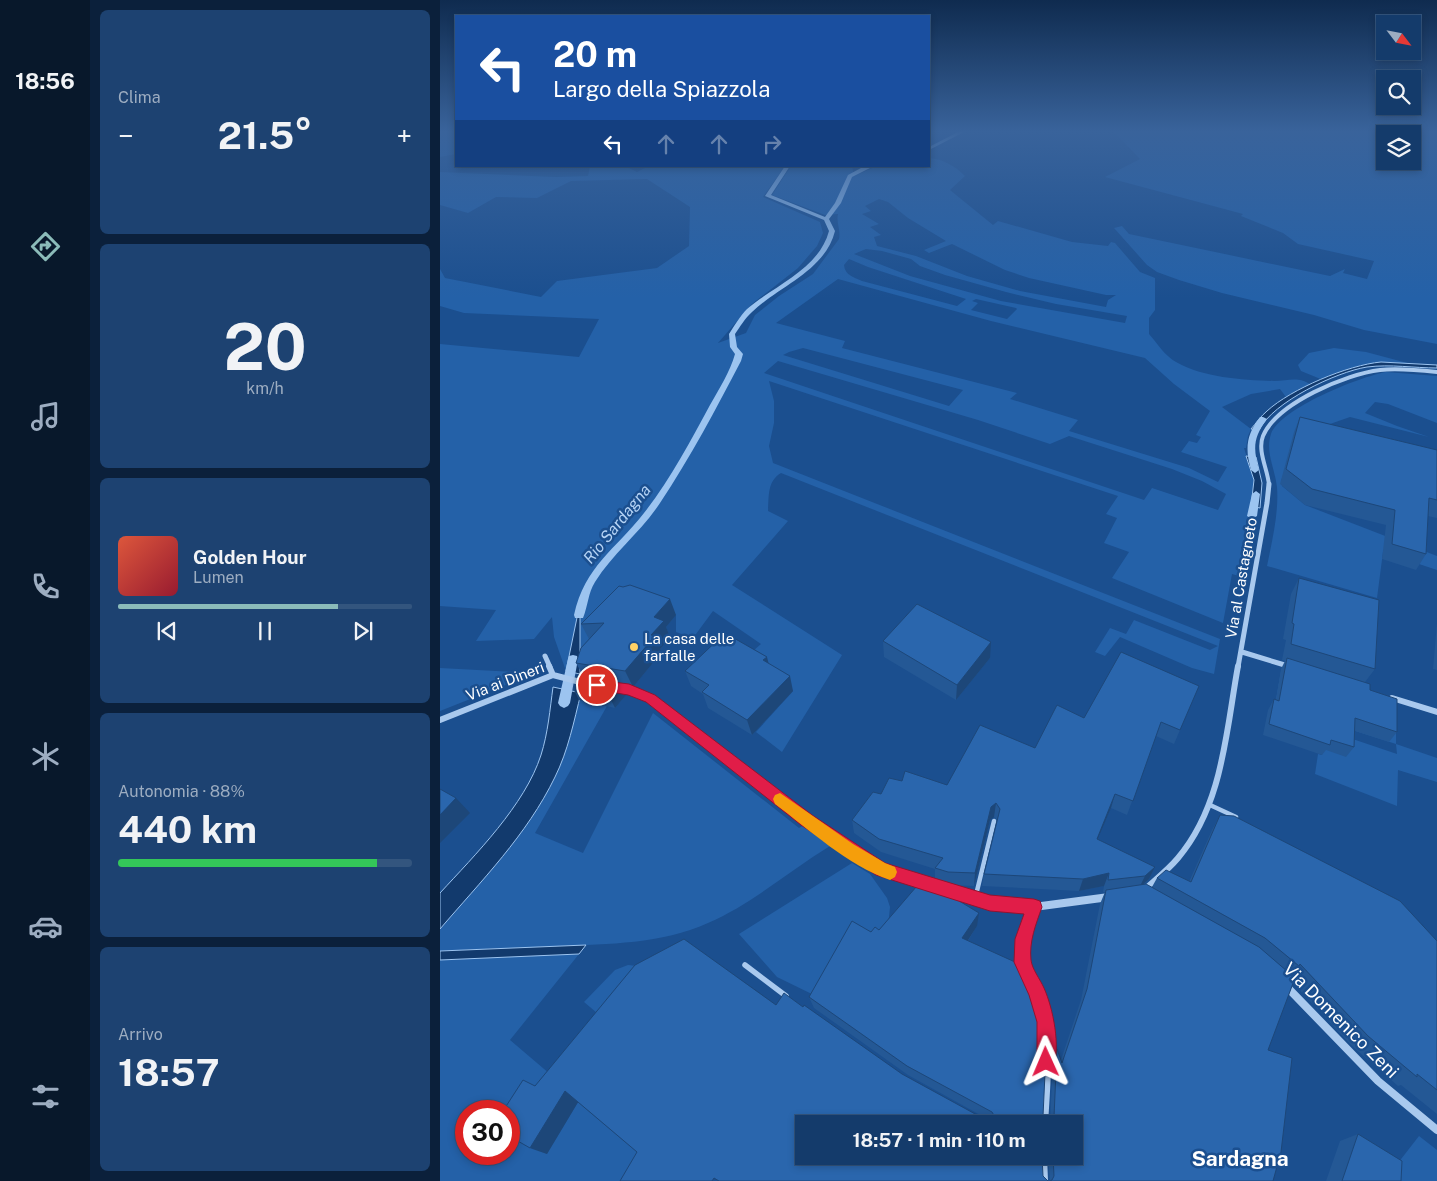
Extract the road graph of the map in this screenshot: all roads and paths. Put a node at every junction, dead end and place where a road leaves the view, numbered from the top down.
1 (1437, 372) edge
2 (1242, 652) junction
3 (545, 656) dead end
4 (1298, 669) edge
5 (553, 675) junction
6 (590, 684) edge
7 (610, 687) edge
8 (1381, 695) edge
9 (1437, 712) edge
10 (440, 720) edge
11 (1210, 805) junction
12 (994, 821) edge
13 (1243, 823) edge
14 (1122, 895) edge
15 (1150, 897) edge
16 (975, 898) junction
17 (1034, 907) junction
18 (745, 965) dead end
19 (1277, 978) edge
20 (795, 1002) edge
21 (1045, 1115) edge
22 (1437, 1130) edge
23 (1043, 1165) edge
24 (1044, 1181) edge

1 - 2 street, Via al Castagneto
2 - 4 street
2 - 11 street, Via al Castagneto
3 - 5 street
5 - 6 street, Via ai Dineri
5 - 10 street, Via ai Dineri
7 - 16 street
8 - 9 street
11 - 13 lane
11 - 15 street, Via al Castagneto
12 - 16 lane
14 - 17 street
16 - 17 street
17 - 21 street
18 - 20 lane
19 - 22 street, Via Domenico Zeni
23 - 24 street

